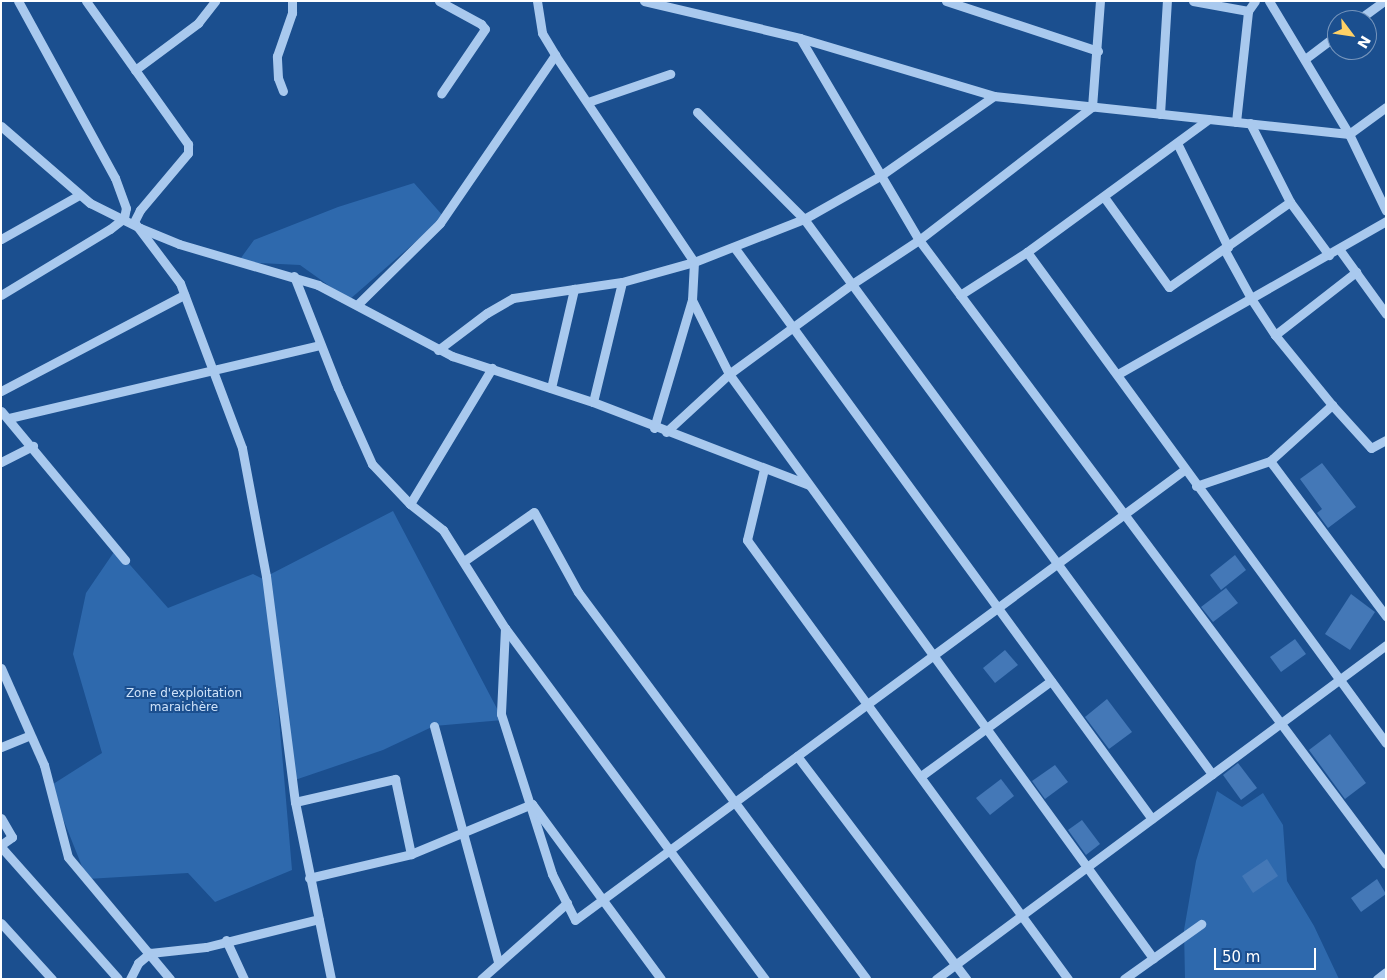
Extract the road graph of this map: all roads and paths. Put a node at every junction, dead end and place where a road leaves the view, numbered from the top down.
1 (18, 1) edge
2 (86, 1) edge
3 (215, 1) edge
4 (292, 1) edge
5 (439, 1) edge
6 (537, 1) edge
7 (644, 1) edge
8 (946, 1) edge
9 (1100, 1) edge
10 (1167, 1) edge
11 (1193, 1) edge
12 (1254, 1) edge
13 (1269, 1) edge
14 (677, 5) edge
15 (1248, 11) junction
16 (800, 38) junction
17 (1327, 43) edge
18 (1098, 51) junction
19 (555, 55) junction
20 (1304, 59) junction
21 (135, 70) junction
22 (670, 74) dead end
23 (283, 91) dead end
24 (441, 94) dead end
25 (994, 96) junction
26 (588, 102) junction
27 (1092, 107) junction
28 (1386, 107) edge
29 (697, 112) dead end
30 (1160, 114) junction
31 (1208, 119) junction
32 (1236, 122) junction
33 (1250, 123) junction
34 (2, 129) edge
35 (1349, 134) junction
36 (1177, 143) junction
37 (880, 176) junction
38 (80, 195) junction
39 (1104, 197) junction
40 (1290, 202) junction
41 (1386, 211) edge
42 (124, 218) junction
43 (804, 220) junction
44 (1386, 221) edge
45 (140, 228) junction
46 (1, 239) edge
47 (919, 240) junction
48 (734, 248) junction
49 (1226, 248) junction
50 (1339, 249) junction
51 (1027, 252) junction
52 (1329, 255) junction
53 (694, 262) junction
54 (1356, 272) junction
55 (294, 276) junction
56 (622, 282) junction
57 (852, 284) junction
58 (574, 289) junction
59 (1, 295) edge
60 (184, 295) junction
61 (960, 295) junction
62 (692, 300) junction
63 (1252, 300) junction
64 (358, 304) junction
65 (1386, 314) edge
66 (791, 328) junction
67 (1276, 334) junction
68 (321, 346) junction
69 (438, 350) junction
70 (492, 368) junction
71 (213, 370) junction
72 (729, 374) junction
73 (1118, 374) junction
74 (551, 388) junction
75 (1, 391) edge
76 (593, 402) junction
77 (1332, 405) junction
78 (1, 411) edge
79 (9, 418) junction
80 (654, 428) junction
81 (666, 432) junction
82 (1386, 440) edge
83 (33, 446) junction
84 (1270, 461) junction
85 (1, 462) edge
86 (764, 469) junction
87 (1184, 470) junction
88 (810, 486) junction
89 (1196, 486) junction
90 (410, 504) junction
91 (1124, 514) junction
92 (125, 560) dead end
93 (464, 561) junction
94 (1057, 564) junction
95 (996, 609) junction
96 (1386, 616) edge
97 (505, 628) junction
98 (1386, 645) edge
99 (933, 655) junction
100 (1, 668) edge
101 (1339, 680) junction
102 (1051, 681) junction
103 (867, 704) junction
104 (1281, 723) junction
105 (434, 726) dead end
106 (986, 729) junction
107 (30, 734) junction
108 (1386, 743) edge
109 (1, 747) edge
110 (797, 756) junction
111 (1212, 774) junction
112 (920, 776) junction
113 (295, 802) junction
114 (734, 802) junction
115 (532, 804) junction
116 (1, 818) edge
117 (1152, 819) junction
118 (463, 831) junction
119 (1, 846) edge
120 (669, 850) junction
121 (411, 854) junction
122 (1386, 864) edge
123 (1087, 867) junction
124 (310, 878) junction
125 (602, 900) junction
126 (567, 903) junction
127 (1023, 915) junction
128 (319, 919) junction
129 (1, 923) edge
130 (1201, 924) dead end
131 (226, 940) junction
132 (150, 953) junction
133 (1153, 958) junction
134 (498, 961) junction
135 (955, 964) junction
136 (1386, 972) edge
137 (52, 979) edge
138 (118, 979) edge
139 (130, 979) edge
140 (170, 979) edge
141 (244, 979) edge
142 (331, 979) edge
143 (480, 979) edge
144 (661, 979) edge
145 (765, 979) edge
146 (866, 979) edge
147 (936, 979) edge
148 (966, 979) edge
149 (1068, 979) edge
150 (1124, 979) edge
151 (1377, 979) edge

1 - 42 street
2 - 21 street
3 - 21 street
4 - 23 street
5 - 24 street
6 - 19 street
7 - 14 street
8 - 18 street
9 - 18 street
10 - 30 street
11 - 15 street
12 - 15 street
13 - 20 street
14 - 16 street
15 - 32 street
16 - 25 street
16 - 37 street
17 - 20 street
18 - 27 street
19 - 26 street
19 - 64 street
20 - 35 street
21 - 45 street
22 - 26 street
25 - 27 street
25 - 37 street
26 - 53 street
27 - 30 street
27 - 47 street
28 - 35 street
29 - 43 street
30 - 31 street
31 - 32 street
31 - 36 street
32 - 33 street
33 - 35 street
33 - 40 street
34 - 38 street
35 - 41 street
36 - 39 street
36 - 49 street
37 - 43 street
37 - 47 street
38 - 42 street
38 - 46 street
39 - 49 street
39 - 51 street
40 - 49 street
40 - 52 street
42 - 45 street
42 - 59 street
43 - 48 street
43 - 57 street
44 - 50 street
45 - 55 street
45 - 60 street
47 - 57 street
47 - 61 street
48 - 53 street
48 - 66 street
49 - 63 street
50 - 52 street
50 - 54 street
51 - 61 street
51 - 73 street
52 - 63 street
53 - 56 street
53 - 62 street
54 - 65 street
54 - 67 street
55 - 64 street
55 - 68 street
56 - 58 street
56 - 76 street
57 - 66 street
57 - 94 street
58 - 69 street
58 - 74 street
60 - 71 street
60 - 75 street
61 - 91 street
62 - 72 street
62 - 80 street
63 - 67 street
63 - 73 street
64 - 69 street
66 - 72 street
66 - 95 street
67 - 77 street
68 - 71 street
68 - 90 street
69 - 70 street
70 - 74 street
70 - 90 street
71 - 79 street
71 - 113 street
72 - 81 street
72 - 88 street
73 - 87 street
74 - 76 street
76 - 80 street
77 - 82 street
77 - 84 street
78 - 79 street
79 - 83 street
80 - 81 street
81 - 86 street
83 - 85 street
83 - 92 street
84 - 89 street
84 - 96 street
86 - 88 street
86 - 103 street
87 - 89 street
87 - 91 street
88 - 99 street
89 - 101 street
90 - 93 street
91 - 94 street
91 - 104 street
93 - 97 street
93 - 114 street
94 - 95 street
94 - 111 street
95 - 99 street
95 - 102 street
97 - 115 street
97 - 120 street
98 - 101 street
99 - 103 street
99 - 106 street
100 - 107 street
101 - 104 street
101 - 108 street
102 - 106 street
102 - 117 street
103 - 110 street
103 - 112 street
104 - 111 street
104 - 122 street
105 - 118 street
106 - 112 street
106 - 123 street
107 - 109 street
107 - 132 street
110 - 114 street
110 - 135 street
111 - 117 street
112 - 127 street
113 - 121 street
113 - 124 street
114 - 120 street
114 - 146 street
115 - 118 street
115 - 125 street
115 - 126 street
116 - 119 street
117 - 123 street
118 - 121 street
118 - 134 street
119 - 138 street
120 - 125 street
120 - 145 street
121 - 124 street
123 - 127 street
123 - 133 street
124 - 128 street
125 - 126 street
125 - 144 street
126 - 134 street
127 - 135 street
127 - 149 street
128 - 131 street
128 - 142 street
129 - 137 street
130 - 133 street
131 - 132 street
131 - 141 street
132 - 139 street
132 - 140 street
133 - 150 street
134 - 143 street
135 - 147 street
135 - 148 street
136 - 151 street

